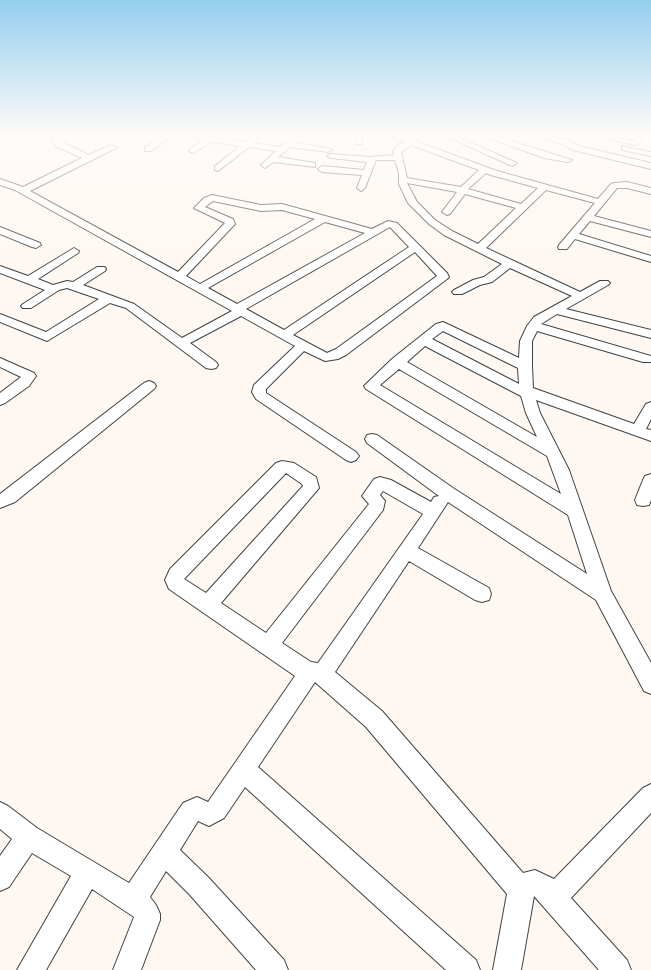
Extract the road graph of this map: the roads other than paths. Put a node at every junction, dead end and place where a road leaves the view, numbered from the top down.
1 (44, 180) edge
2 (364, 180) edge
3 (403, 180) edge
4 (404, 180) edge
5 (472, 180) edge
6 (518, 180) edge
7 (632, 180) edge
8 (0, 182) edge
9 (627, 185) junction
10 (361, 188) dead end
11 (543, 188) junction
12 (23, 191) junction
13 (463, 191) junction
14 (651, 191) edge
15 (600, 202) junction
16 (523, 207) junction
17 (447, 212) dead end
18 (588, 217) junction
19 (324, 220) junction
20 (0, 230) edge
21 (372, 232) junction
22 (651, 234) edge
23 (573, 235) junction
24 (36, 245) dead end
25 (416, 247) junction
26 (563, 247) dead end
27 (479, 249) junction
28 (74, 251) dead end
29 (651, 259) edge
30 (509, 263) junction
31 (0, 269) edge
32 (101, 269) dead end
33 (180, 276) junction
34 (29, 280) junction
35 (604, 283) dead end
36 (74, 286) junction
37 (201, 288) junction
38 (53, 289) junction
39 (458, 292) dead end
40 (580, 296) junction
41 (109, 298) junction
42 (27, 306) dead end
43 (239, 310) junction
44 (556, 310) junction
45 (0, 318) edge
46 (534, 326) junction
47 (651, 334) edge
48 (284, 335) junction
49 (424, 340) junction
50 (181, 343) junction
51 (303, 345) junction
52 (648, 359) dead end
53 (0, 362) edge
54 (397, 362) junction
55 (212, 365) dead end
56 (525, 366) junction
57 (149, 386) dead end
58 (527, 392) junction
59 (0, 400) edge
60 (651, 407) edge
61 (637, 431) junction
62 (651, 436) edge
63 (372, 439) dead end
64 (553, 453) junction
65 (351, 456) dead end
66 (651, 480) edge
67 (447, 493) junction
68 (643, 500) dead end
69 (0, 501) edge
70 (575, 511) junction
71 (434, 512) junction
72 (407, 551) junction
73 (482, 594) dead end
74 (603, 594) junction
75 (208, 605) junction
76 (268, 645) junction
77 (316, 674) junction
78 (651, 684) edge
79 (244, 770) junction
80 (651, 796) edge
81 (0, 814) edge
82 (28, 837) junction
83 (165, 852) junction
84 (88, 872) junction
85 (0, 878) edge
86 (521, 890) junction
87 (554, 897) junction
88 (133, 900) junction
89 (31, 970) edge
90 (127, 970) edge
91 (274, 970) edge
92 (466, 970) edge
93 (507, 970) edge
94 (617, 970) edge

1 - 12 street
2 - 10 street
3 - 27 street
4 - 13 street
5 - 13 street
6 - 11 street
7 - 9 street
8 - 12 street
9 - 14 street
9 - 15 street
11 - 15 street
11 - 16 street
12 - 33 street
13 - 16 street
13 - 17 street
15 - 18 street
16 - 27 street
18 - 22 street
18 - 23 street
19 - 21 street
19 - 33 street
19 - 37 street
20 - 24 street
21 - 25 street
21 - 43 street
23 - 26 street
23 - 29 street
25 - 48 street
25 - 51 street
27 - 30 street
28 - 34 street
30 - 39 street
30 - 40 street
31 - 34 street
32 - 36 street
33 - 37 street
34 - 38 street
35 - 40 street
36 - 38 street
36 - 41 street
37 - 43 street
38 - 42 street
40 - 44 street
41 - 45 street
41 - 50 street
43 - 48 street
43 - 50 street
44 - 46 street
44 - 47 street
46 - 52 street
46 - 56 street
48 - 51 street
49 - 54 street
49 - 56 street
49 - 58 street
50 - 55 street
51 - 65 street
53 - 59 street
54 - 64 street
54 - 70 street
56 - 58 street
57 - 69 street
58 - 61 street
58 - 64 street
60 - 61 street
61 - 62 street
63 - 67 street
64 - 70 street
66 - 68 street
67 - 71 street
67 - 74 street
70 - 74 street
71 - 72 street
71 - 76 street
72 - 73 street
72 - 77 street
74 - 78 street
75 - 75 street
75 - 76 street
76 - 77 street
77 - 79 street
77 - 86 street
79 - 83 street
79 - 92 street
80 - 87 street
81 - 82 street
82 - 84 street
82 - 85 street
83 - 88 street
83 - 91 street
84 - 88 street
84 - 89 street
86 - 87 street
86 - 93 street
87 - 94 street
88 - 90 street

